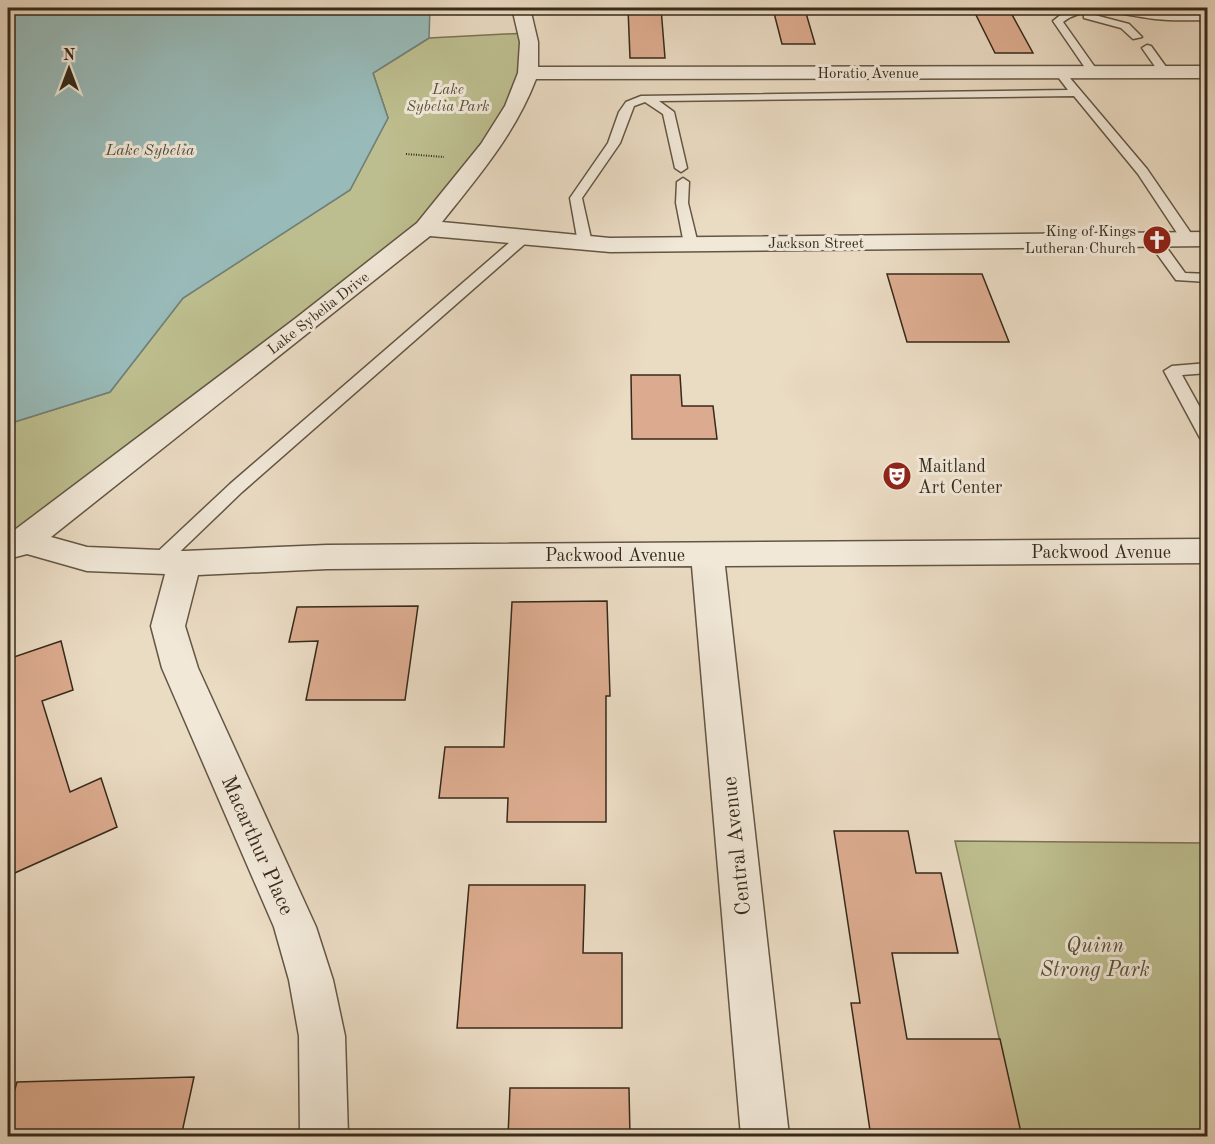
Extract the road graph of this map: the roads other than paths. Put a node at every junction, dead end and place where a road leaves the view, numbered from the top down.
1 (521, 8) edge
2 (1071, 13) junction
3 (1208, 17) edge
4 (1137, 37) dead end
5 (1147, 48) dead end
6 (528, 73) junction
7 (1060, 73) junction
8 (1094, 73) junction
9 (1165, 73) junction
10 (1205, 75) edge
11 (1077, 93) junction
12 (645, 98) junction
13 (681, 168) dead end
14 (683, 182) dead end
15 (425, 228) junction
16 (522, 239) junction
17 (1198, 239) edge
18 (1154, 240) junction
19 (585, 243) junction
20 (692, 244) junction
21 (1208, 278) edge
22 (1208, 368) edge
23 (1208, 438) edge
24 (16, 545) edge
25 (1208, 551) edge
26 (707, 555) junction
27 (171, 562) junction
28 (324, 1137) edge
29 (765, 1137) edge

1 - 6 street, Lake Sybelia Drive
2 - 3 lane
2 - 4 lane
2 - 8 lane
5 - 9 lane
6 - 7 street, Horatio Avenue
6 - 15 street, Lake Sybelia Drive
7 - 8 street, Horatio Avenue
7 - 11 lane
8 - 9 street, Horatio Avenue
9 - 10 street, Horatio Avenue
11 - 12 lane
11 - 17 lane
12 - 13 lane
12 - 19 lane
14 - 20 lane
15 - 16 street, Jackson Street
15 - 24 street, Lake Sybelia Drive
16 - 19 street, Jackson Street
16 - 27 lane
17 - 18 street, Jackson Street
18 - 20 street, Jackson Street
18 - 21 lane
19 - 20 street, Jackson Street
22 - 23 lane
24 - 27 street, Packwood Avenue
25 - 26 street, Packwood Avenue
26 - 27 street, Packwood Avenue
26 - 29 street, Central Avenue
27 - 28 street, Macarthur Place

